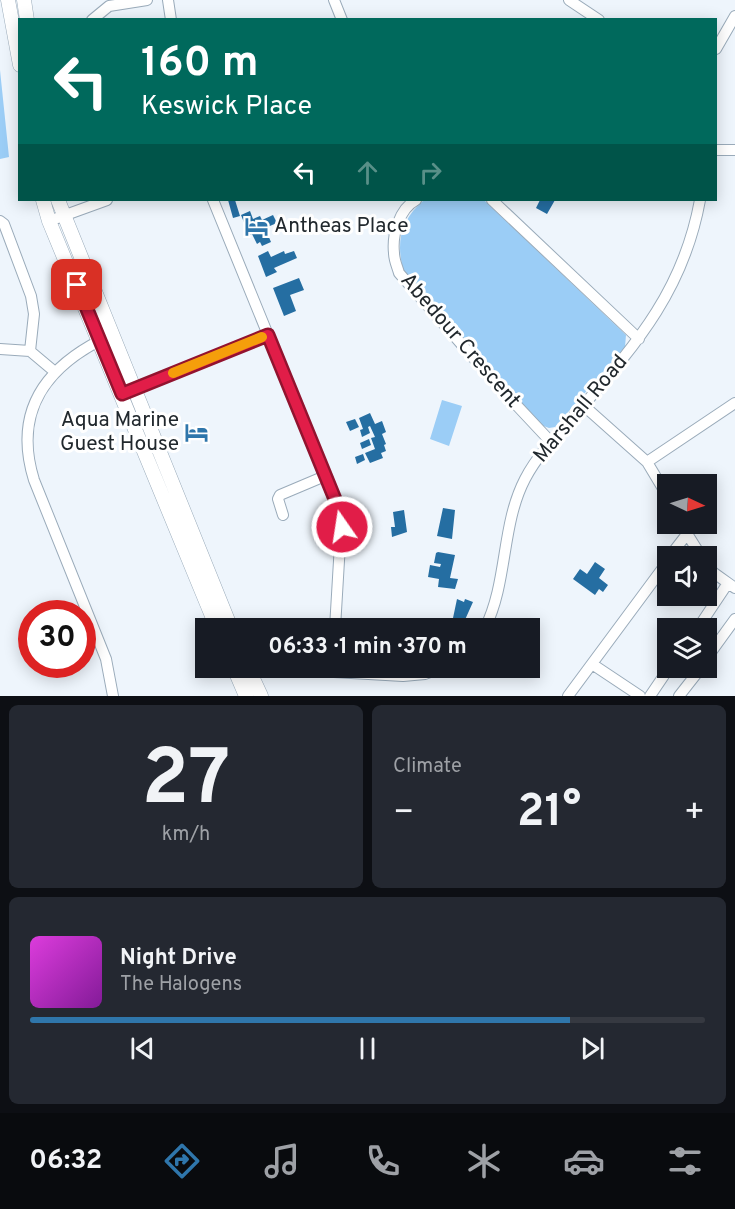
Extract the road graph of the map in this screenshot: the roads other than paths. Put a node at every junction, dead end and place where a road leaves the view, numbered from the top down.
1 (8, 0) edge
2 (24, 0) edge
3 (147, 0) edge
4 (168, 0) edge
5 (334, 0) edge
6 (569, 0) edge
7 (735, 16) edge
8 (27, 18) edge
9 (94, 18) edge
10 (171, 18) edge
11 (341, 18) edge
12 (596, 18) edge
13 (717, 46) edge
14 (18, 53) edge
15 (717, 150) edge
16 (735, 150) edge
17 (43, 201) edge
18 (58, 201) edge
19 (105, 201) edge
20 (213, 201) edge
21 (411, 201) edge
22 (493, 201) edge
23 (700, 201) edge
24 (63, 215) junction
25 (0, 221) edge
26 (49, 221) junction
27 (268, 335) junction
28 (105, 338) junction
29 (639, 339) junction
30 (0, 349) edge
31 (30, 351) junction
32 (55, 372) junction
33 (127, 392) junction
34 (735, 403) edge
35 (584, 405) junction
36 (551, 442) junction
37 (647, 462) junction
38 (325, 476) junction
39 (657, 479) edge
40 (283, 515) dead end
41 (687, 534) joint
42 (678, 546) edge
43 (695, 546) edge
44 (717, 574) edge
45 (657, 576) edge
46 (731, 586) edge
47 (213, 618) edge
48 (227, 618) edge
49 (336, 618) edge
50 (489, 618) edge
51 (706, 618) edge
52 (735, 619) edge
53 (717, 644) edge
54 (592, 664) junction
55 (243, 678) edge
56 (248, 678) edge
57 (662, 678) edge
58 (692, 678) edge
59 (113, 696) edge
60 (246, 696) edge
61 (261, 696) edge
62 (568, 696) edge
63 (640, 696) edge
64 (650, 696) edge
65 (679, 696) edge

1 - 14 street
2 - 8 street
3 - 9 street
4 - 10 street
5 - 11 street
6 - 12 street
7 - 13 street
15 - 16 street
17 - 26 street
18 - 24 street
19 - 24 street
20 - 27 street
21 - 36 street, Abedour Crescent
22 - 29 street
23 - 29 street, Marshall Road
24 - 26 street
24 - 28 street
25 - 31 street
26 - 28 street
27 - 33 street
27 - 38 street
28 - 32 street
28 - 33 street
29 - 35 street, Marshall Road
30 - 31 street
31 - 32 street
32 - 59 street
33 - 47 street
33 - 48 street
34 - 37 street
35 - 36 street, Marshall Road
35 - 37 street
36 - 50 street, Marshall Road
37 - 39 street
38 - 40 street
38 - 49 street
41 - 42 street
41 - 43 street
44 - 46 street
45 - 54 street
46 - 51 street
52 - 53 street
54 - 62 street
54 - 63 street
55 - 60 street
56 - 61 street
57 - 64 street
58 - 65 street

